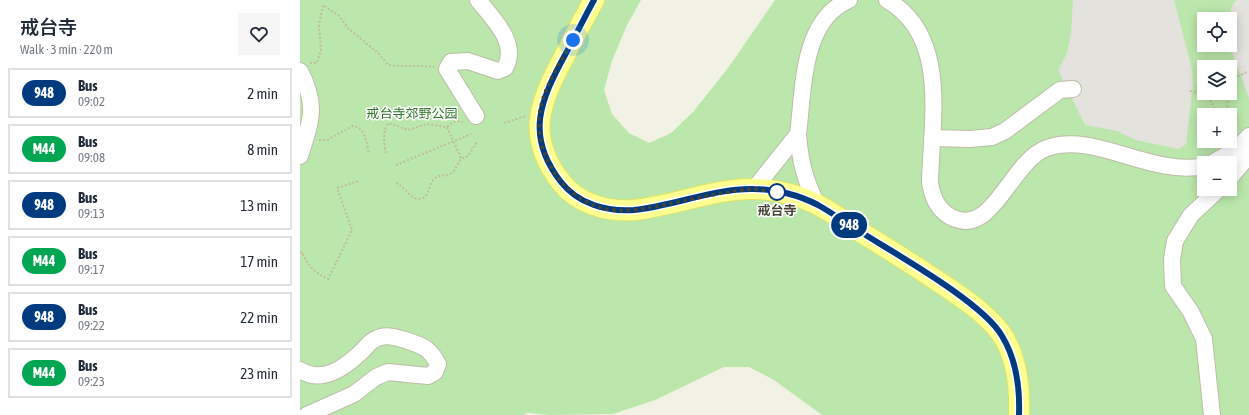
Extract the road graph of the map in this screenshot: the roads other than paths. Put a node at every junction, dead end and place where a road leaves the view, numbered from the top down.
1 (478, 0) edge
2 (594, 0) edge
3 (849, 0) edge
4 (887, 0) edge
5 (302, 66) edge
6 (1073, 89) dead end
7 (471, 120) road end
8 (798, 134) junction
9 (1249, 136) edge
10 (932, 138) junction
11 (1249, 155) edge
12 (300, 156) edge
13 (1224, 156) edge
14 (1197, 167) edge
15 (1237, 170) edge
16 (754, 189) junction
17 (1211, 196) edge
18 (817, 204) junction
19 (300, 370) edge
20 (307, 415) edge
21 (1019, 415) edge
22 (1212, 415) edge

1 - 7 street
2 - 16 main road
3 - 8 street
4 - 10 street
5 - 12 street
6 - 10 street
8 - 16 street
8 - 18 street
9 - 13 street
10 - 14 street
11 - 15 street
16 - 18 main road
17 - 22 street
18 - 21 main road
19 - 20 street

